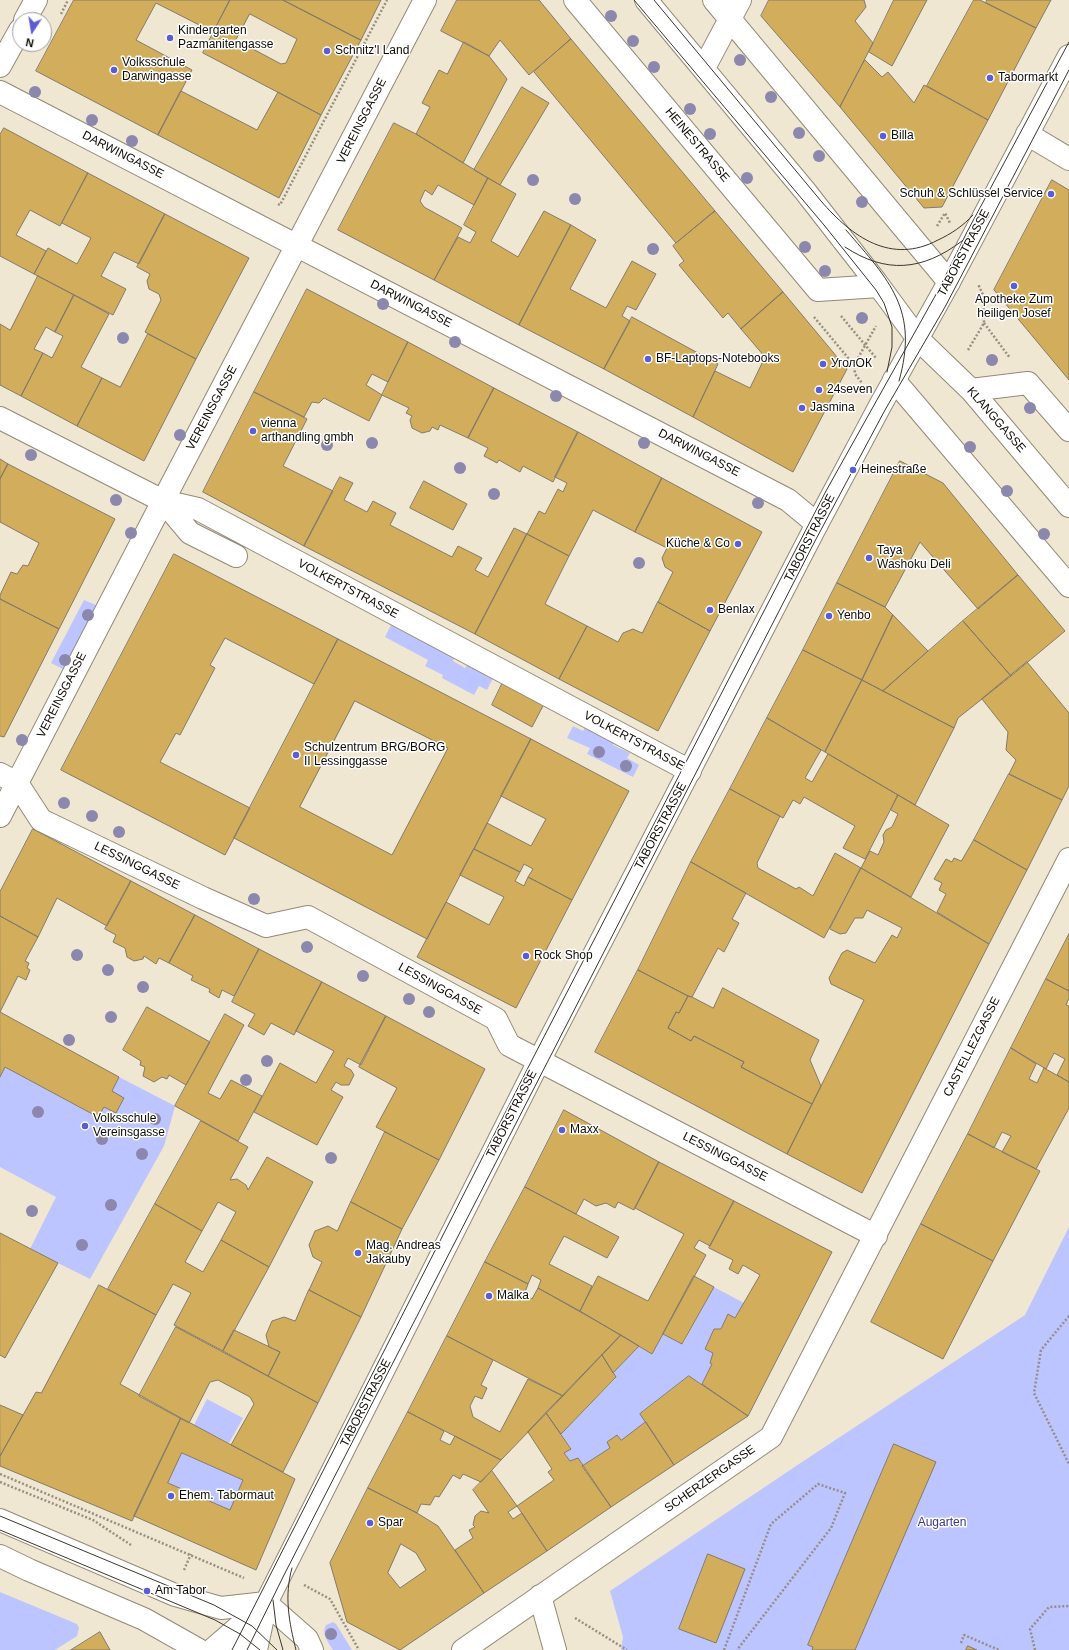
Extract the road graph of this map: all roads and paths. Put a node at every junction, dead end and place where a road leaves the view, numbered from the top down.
1 (36, 0) edge
2 (387, 0) edge
3 (425, 0) edge
4 (575, 0) edge
5 (646, 0) edge
6 (714, 0) edge
7 (740, 0) edge
8 (30, 12) edge
9 (730, 20) junction
10 (12, 44) edge
11 (1069, 56) edge
12 (0, 66) edge
13 (704, 68) junction
14 (0, 92) edge
15 (1027, 134) junction
16 (1069, 160) edge
17 (273, 202) dead end
18 (297, 246) junction
19 (949, 282) junction
20 (879, 286) junction
21 (818, 290) junction
22 (984, 323) dead end
23 (918, 339) junction
24 (894, 380) junction
25 (1028, 383) junction
26 (972, 390) junction
27 (0, 418) edge
28 (1069, 430) edge
29 (163, 500) junction
30 (1069, 506) edge
31 (817, 524) junction
32 (236, 556) dead end
33 (1069, 586) edge
34 (690, 771) junction
35 (8, 778) edge
36 (0, 816) edge
37 (1069, 859) edge
38 (539, 1061) junction
39 (876, 1236) junction
40 (1069, 1316) edge
41 (1069, 1464) edge
42 (0, 1474) edge
43 (0, 1482) edge
44 (0, 1520) edge
45 (134, 1548) dead end
46 (0, 1556) edge
47 (246, 1578) dead end
48 (300, 1583) dead end
49 (540, 1596) junction
50 (266, 1603) junction
51 (1069, 1606) edge
52 (960, 1643) dead end
53 (199, 1650) edge
54 (212, 1650) edge
55 (239, 1650) edge
56 (256, 1650) edge
57 (312, 1650) edge
58 (359, 1650) edge
59 (463, 1650) edge
60 (555, 1650) edge
61 (627, 1650) edge
62 (724, 1650) edge
63 (737, 1650) edge
64 (999, 1650) edge
65 (1035, 1650) edge

1 - 8 street
2 - 17 path
3 - 18 street, VEREINSGASSE
4 - 21 street, HEINESTRASSE
5 - 13 street
6 - 9 street
7 - 9 street
9 - 13 street
9 - 19 street
10 - 12 street
11 - 15 street, TABORSTRASSE
13 - 20 street
14 - 18 street, DARWINGASSE
15 - 16 street
15 - 19 street, TABORSTRASSE
18 - 29 street, VEREINSGASSE
18 - 31 street, DARWINGASSE
19 - 23 street, TABORSTRASSE
20 - 21 street
20 - 23 street
21 - 24 path
22 - 25 path
23 - 24 street, TABORSTRASSE
23 - 26 street, KLANGGASSE
24 - 31 street, TABORSTRASSE
24 - 33 street
25 - 26 street
25 - 28 street
26 - 30 street, KLANGGASSE
27 - 29 street, VOLKERTSTRASSE
29 - 32 street
29 - 34 street, VOLKERTSTRASSE
29 - 35 street, VEREINSGASSE
31 - 34 street, TABORSTRASSE
34 - 38 street, TABORSTRASSE
35 - 36 street, VEREINSGASSE
35 - 38 street, LESSINGGASSE
37 - 39 street, CASTELLEZGASSE
38 - 39 street, LESSINGGASSE
38 - 50 street, TABORSTRASSE
39 - 49 street, SCHERZERGASSE
40 - 41 path
42 - 47 path
43 - 45 path
44 - 50 street
46 - 53 street
48 - 58 path
49 - 59 street, SCHERZERGASSE
49 - 60 street
49 - 61 path
50 - 54 street, TABORSTRASSE
50 - 55 street, TABORSTRASSE
50 - 56 street, TABORSTRASSE
50 - 57 street
51 - 65 path
52 - 64 path
62 - 63 path

